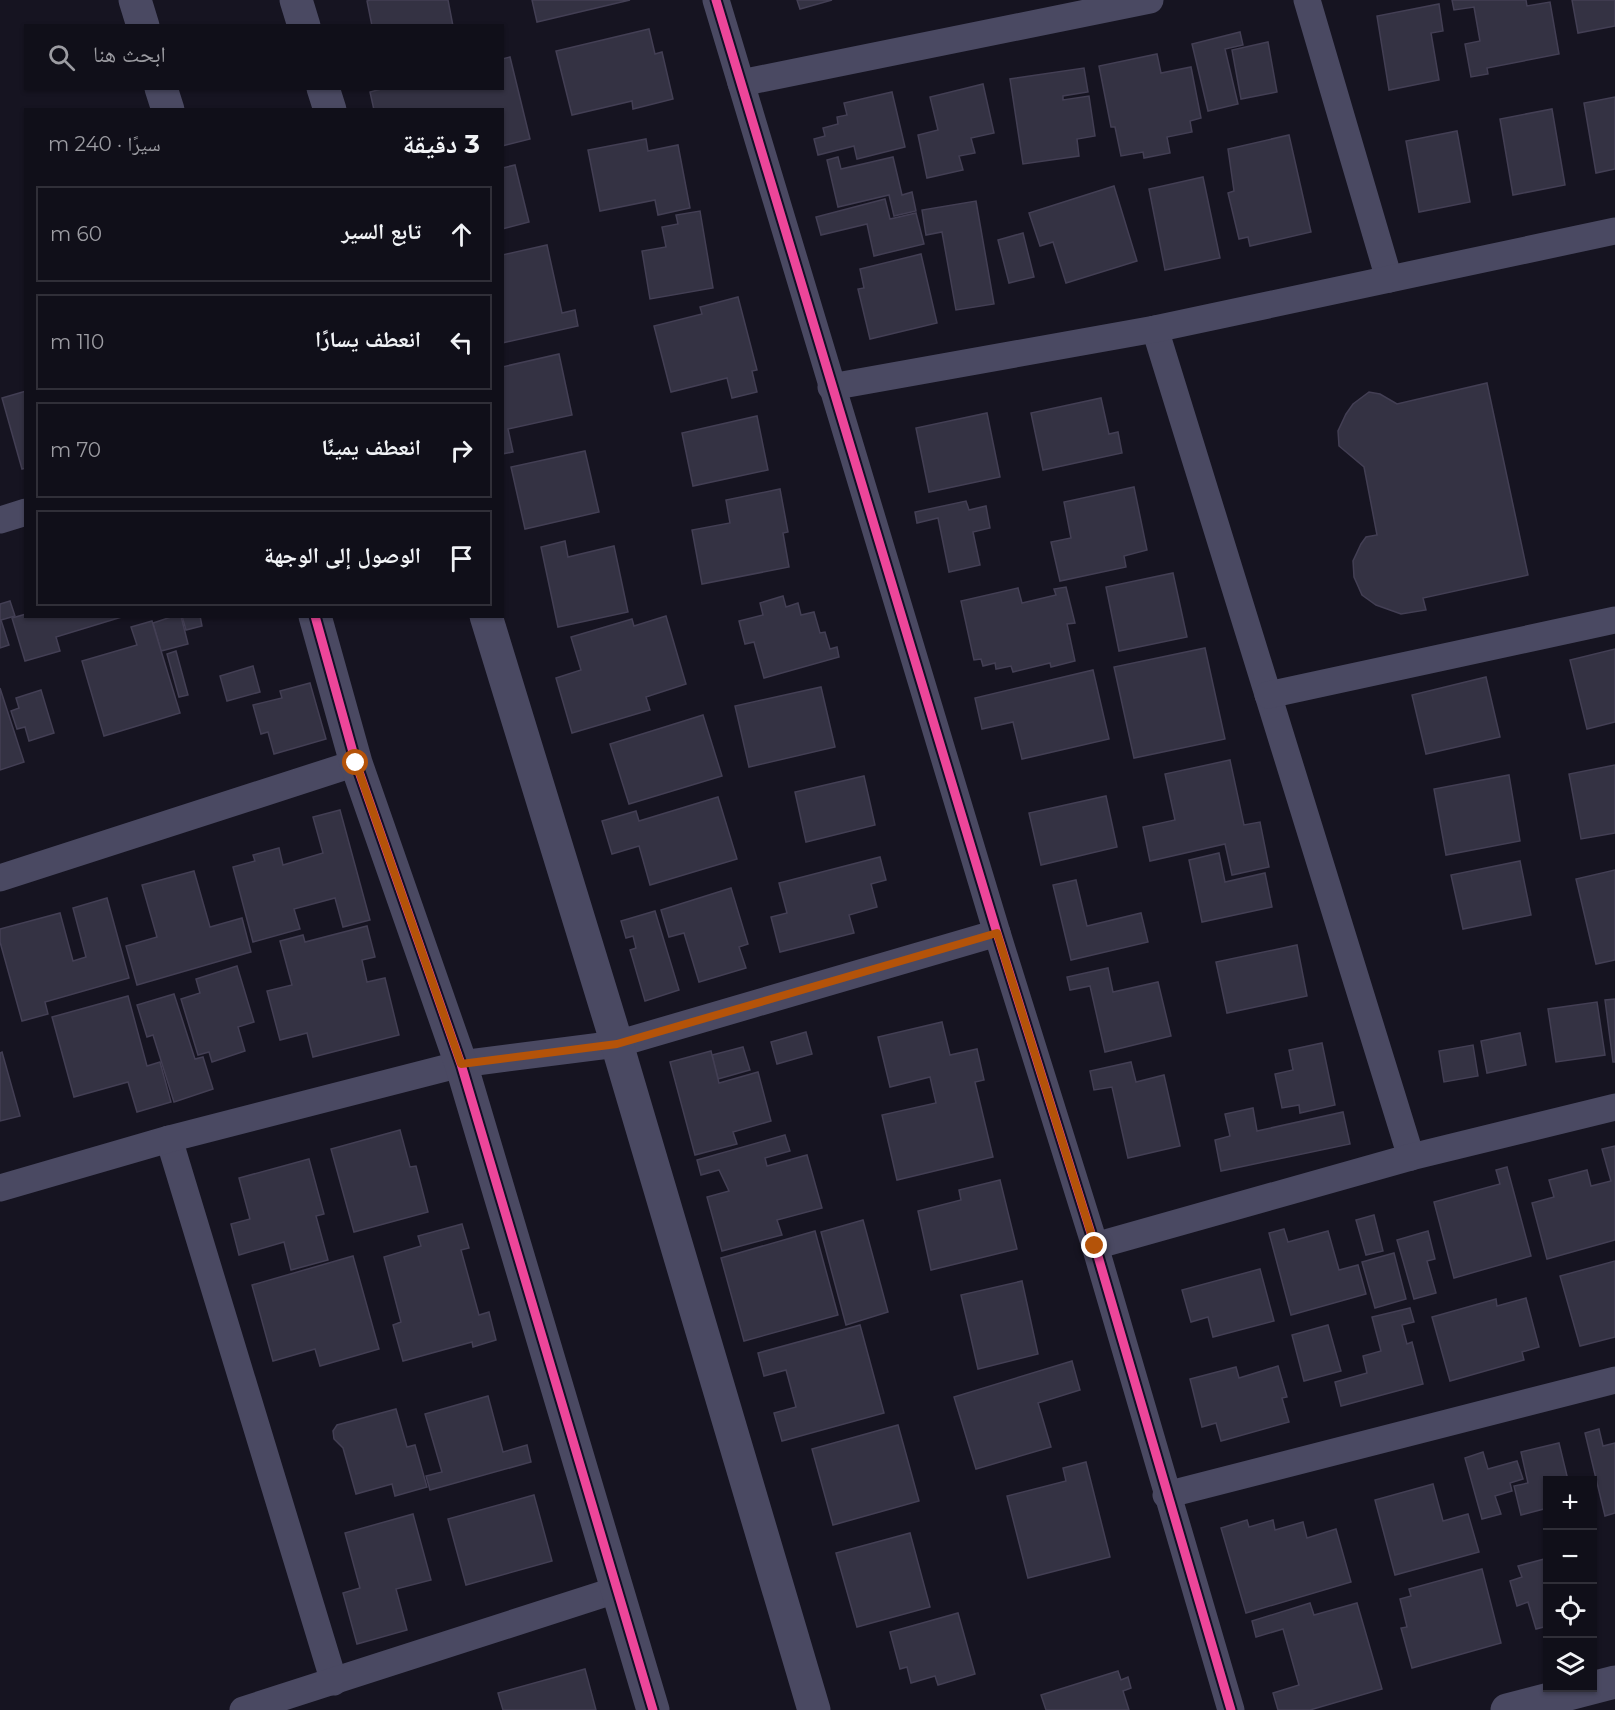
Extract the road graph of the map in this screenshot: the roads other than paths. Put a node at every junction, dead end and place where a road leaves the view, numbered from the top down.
1 (135, 0) edge
2 (296, 0) edge
3 (716, 0) edge
4 (1150, 0) edge
5 (1307, 0) edge
6 (142, 24) edge
7 (303, 24) edge
8 (741, 83) junction
9 (162, 90) edge
10 (324, 90) edge
11 (167, 108) edge
12 (329, 108) edge
13 (1615, 231) edge
14 (1389, 279) junction
15 (1155, 329) junction
16 (831, 387) junction
17 (24, 513) edge
18 (0, 520) edge
19 (316, 618) edge
20 (487, 618) edge
21 (1615, 620) edge
22 (1268, 695) junction
23 (356, 763) junction
24 (0, 878) edge
25 (997, 933) junction
26 (617, 1044) junction
27 (461, 1064) junction
28 (1615, 1107) edge
29 (169, 1139) junction
30 (1411, 1157) junction
31 (0, 1188) edge
32 (1095, 1246) junction
33 (1615, 1380) edge
34 (1166, 1495) junction
35 (619, 1589) junction
36 (334, 1682) junction
37 (1615, 1682) edge
38 (243, 1710) edge
39 (653, 1710) edge
40 (814, 1710) edge
41 (1231, 1710) edge
42 (1508, 1710) edge

1 - 6 street
2 - 7 street
3 - 8 street
4 - 8 street
5 - 14 street
8 - 16 street
9 - 11 street
10 - 12 street
13 - 14 street
14 - 15 street
15 - 16 street
15 - 22 street
16 - 25 street
17 - 18 street
19 - 23 street
20 - 26 street
21 - 22 street
22 - 30 street
23 - 24 street
23 - 27 street
25 - 26 street
25 - 32 street
26 - 27 street
26 - 40 street
27 - 29 street
27 - 35 street
28 - 30 street
29 - 31 street
29 - 36 street
30 - 32 street
32 - 34 street
33 - 34 street
34 - 41 street
35 - 36 street
35 - 39 street
36 - 38 street
37 - 42 street

